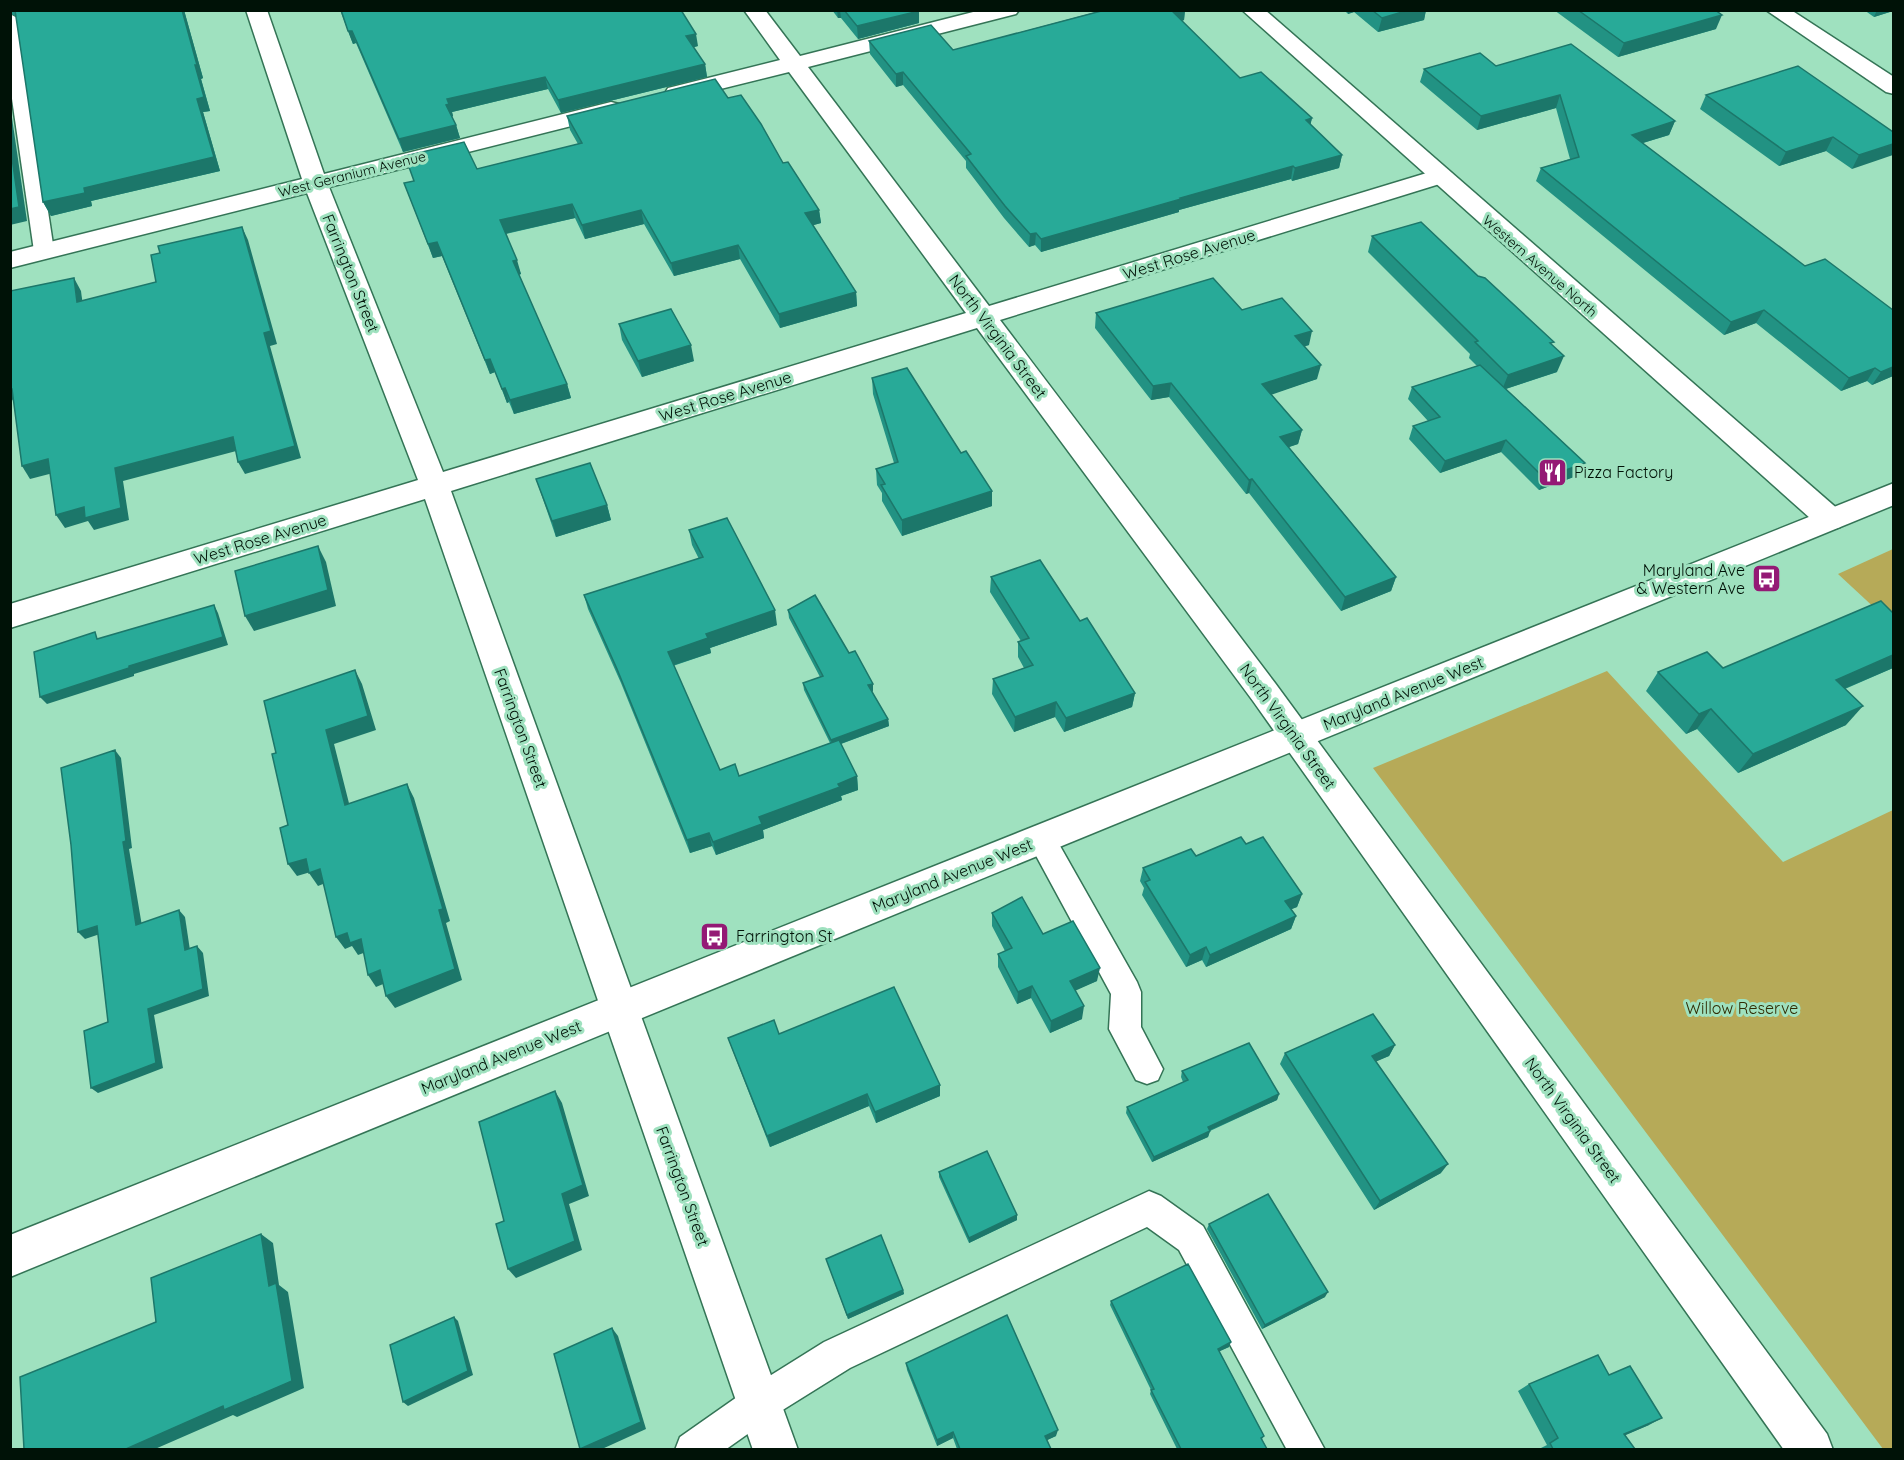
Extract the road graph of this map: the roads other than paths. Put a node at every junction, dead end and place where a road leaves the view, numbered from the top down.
1 (256, 10) edge
2 (754, 10) edge
3 (1009, 10) edge
4 (1252, 10) edge
5 (1776, 10) edge
6 (10, 19) edge
7 (794, 64) junction
8 (1893, 87) edge
9 (650, 100) edge
10 (627, 105) edge
11 (1438, 177) junction
12 (315, 183) junction
13 (44, 252) junction
14 (10, 260) edge
15 (984, 317) junction
16 (435, 485) junction
17 (1893, 493) edge
18 (1830, 519) junction
19 (10, 616) edge
20 (1296, 736) junction
21 (1041, 839) junction
22 (620, 1009) junction
23 (1147, 1069) dead end
24 (10, 1256) edge
25 (760, 1403) junction
26 (693, 1449) edge
27 (776, 1449) edge
28 (1306, 1449) edge
29 (1811, 1449) edge

1 - 12 street, Farrington Street
2 - 7 street, North Virginia Street
3 - 7 street
4 - 11 street, Western Avenue North
5 - 8 street
6 - 13 lane
7 - 9 street
7 - 15 street, North Virginia Street
10 - 12 street, West Geranium Avenue
11 - 15 street, West Rose Avenue
11 - 18 street, Western Avenue North
12 - 13 street, West Geranium Avenue
12 - 16 street, Farrington Street
13 - 14 street, West Geranium Avenue
15 - 16 street, West Rose Avenue
15 - 20 street, North Virginia Street
16 - 19 street, West Rose Avenue
16 - 22 street, Farrington Street
17 - 18 street, Maryland Avenue West
18 - 20 street, Maryland Avenue West
20 - 21 street, Maryland Avenue West
20 - 29 street, North Virginia Street
21 - 22 street, Maryland Avenue West
21 - 23 lane
22 - 24 street, Maryland Avenue West
22 - 25 street, Farrington Street
25 - 26 lane
25 - 27 street, Farrington Street
25 - 28 lane

